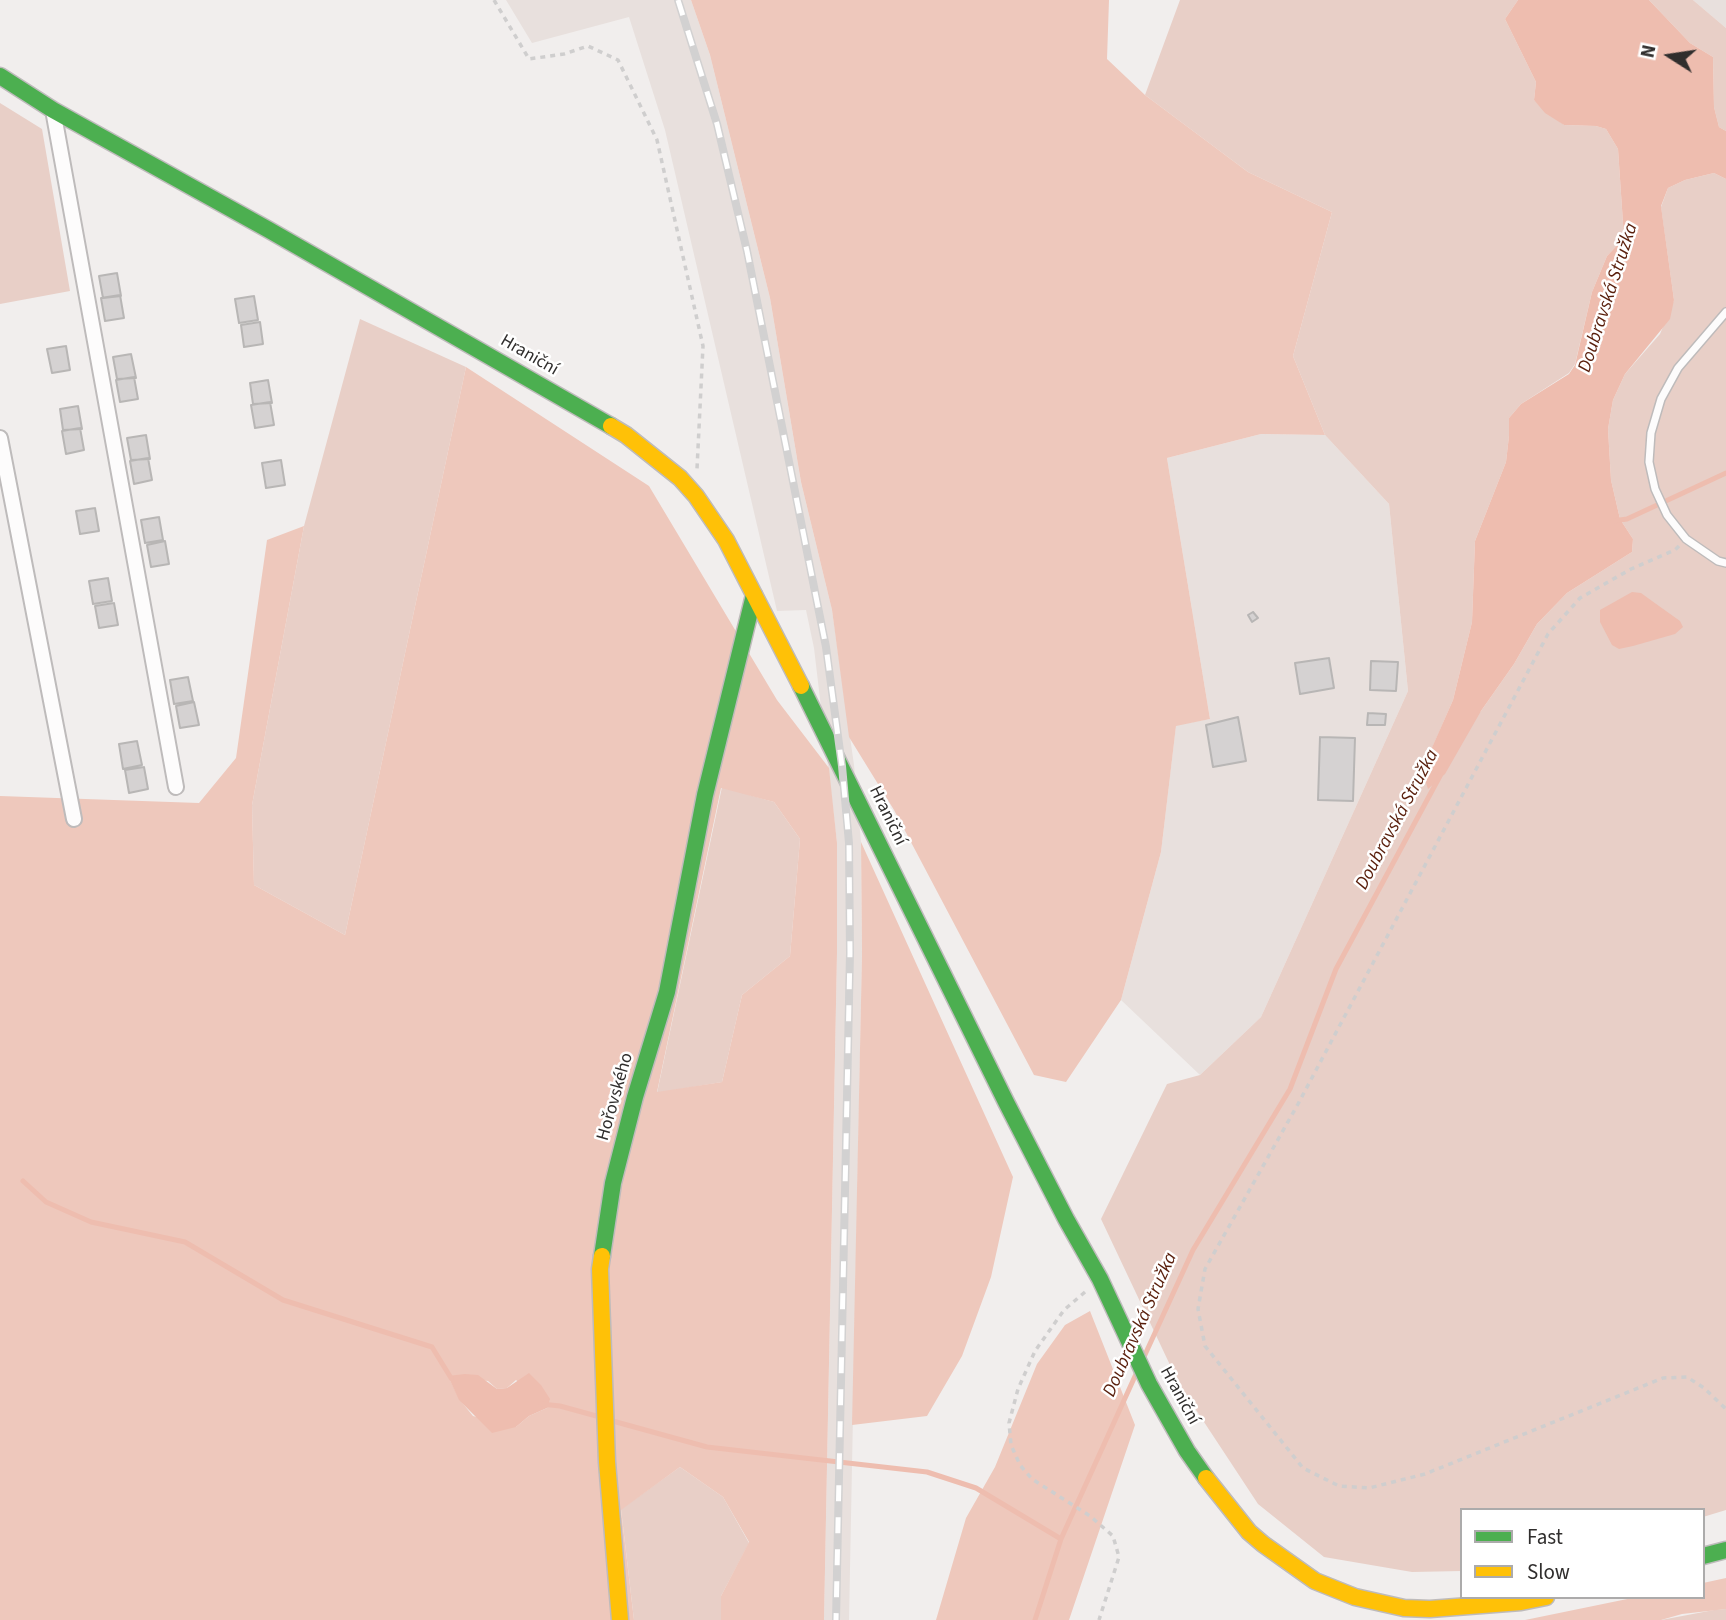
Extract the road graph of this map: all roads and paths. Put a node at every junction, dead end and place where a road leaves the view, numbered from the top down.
1 (494, 0) edge
2 (0, 76) edge
3 (53, 110) junction
4 (1726, 312) edge
5 (0, 438) edge
6 (696, 496) junction
7 (1686, 538) junction
8 (1726, 563) edge
9 (754, 595) junction
10 (176, 787) dead end
11 (74, 819) dead end
12 (1100, 1279) junction
13 (1726, 1409) edge
14 (1726, 1550) edge
15 (1705, 1555) edge
16 (1531, 1599) edge
17 (620, 1620) edge
18 (1099, 1620) edge

1 - 6 path
2 - 3 main road, Hraniční
3 - 6 main road, Hraniční
3 - 10 street
4 - 7 lane
5 - 11 street
6 - 9 main road, Hraniční
7 - 8 lane
7 - 13 path
9 - 12 main road, Hraniční
9 - 17 main road, Hořovského
12 - 16 main road, Hraniční
12 - 18 path
14 - 15 main road

